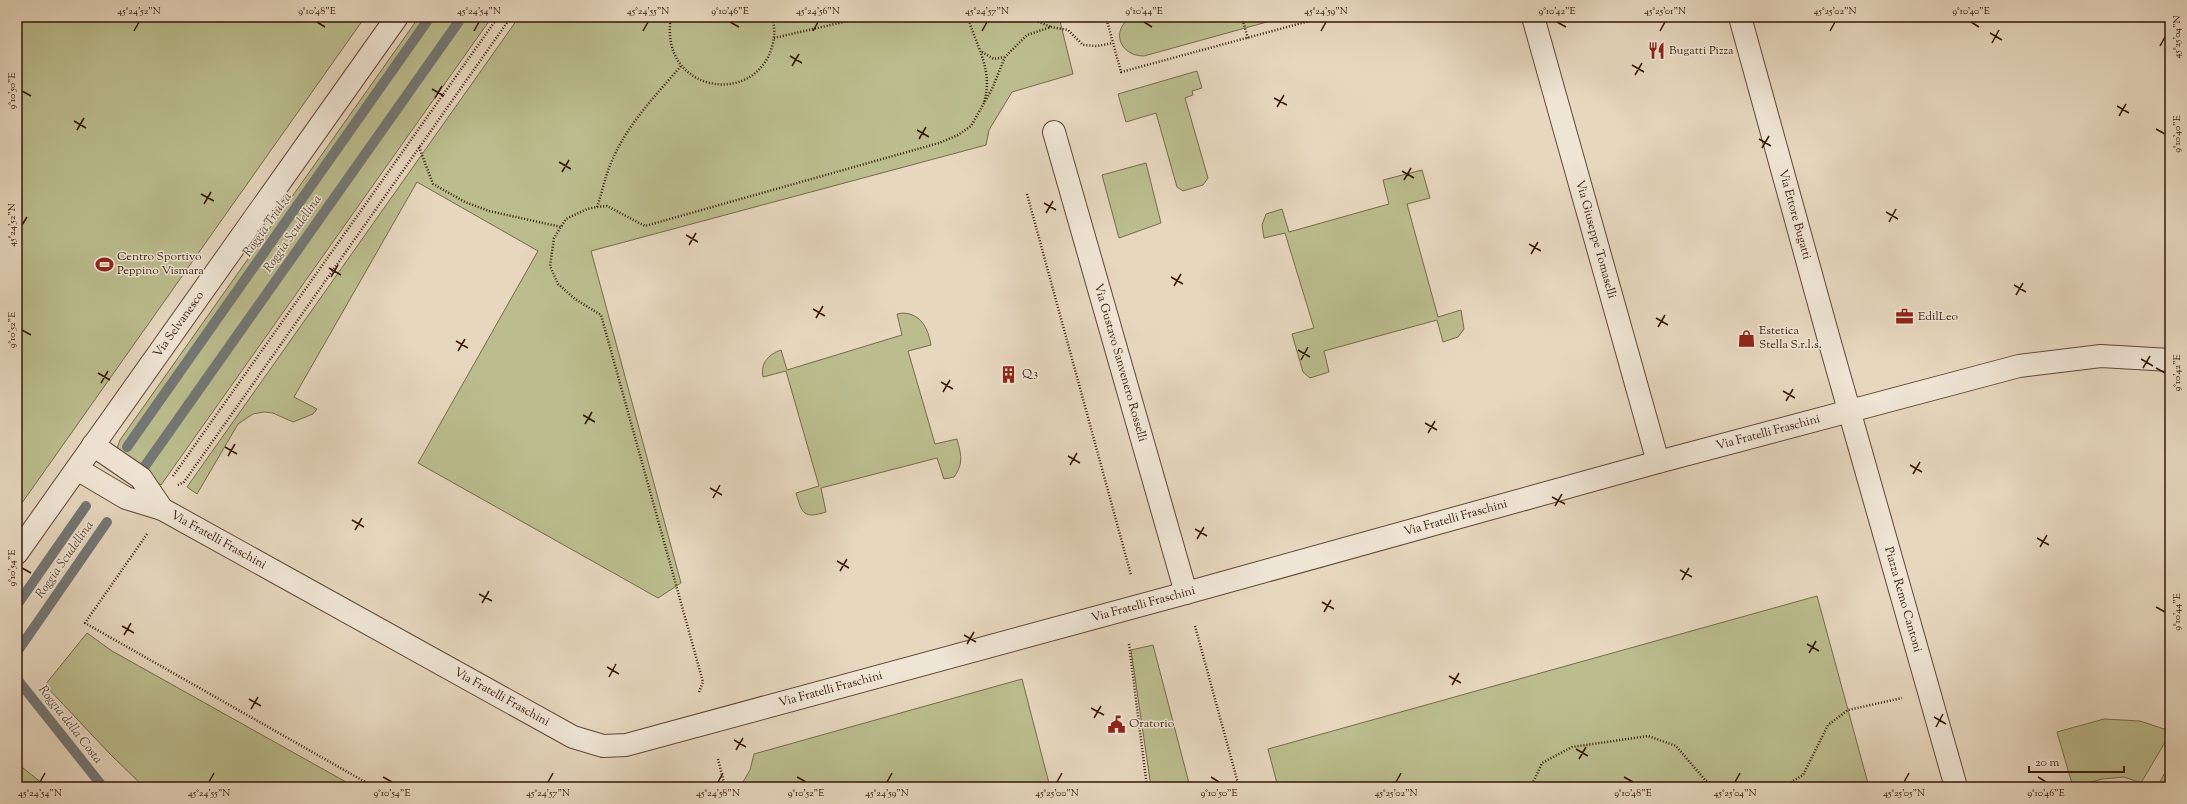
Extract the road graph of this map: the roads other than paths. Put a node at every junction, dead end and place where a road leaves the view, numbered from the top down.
1 (397, 17) edge
2 (1533, 17) edge
3 (1740, 17) edge
4 (1054, 132) dead end
5 (2170, 360) edge
6 (1850, 412) junction
7 (93, 445) junction
8 (1658, 462) junction
9 (76, 469) junction
10 (162, 509) junction
11 (17, 553) edge
12 (1186, 593) junction
13 (1956, 787) edge

1 - 7 street, Via Selvanesco
2 - 8 street, Via Giuseppe Tomaselli
3 - 6 street, Via Ettore Bugatti
4 - 12 street, Via Gustavo Sanvenero Rosselli
5 - 6 street, Via Fratelli Fraschini
6 - 8 street, Via Fratelli Fraschini
6 - 13 street, Piazza Remo Cantoni
7 - 9 street, Via Selvanesco
7 - 10 street, Via Fratelli Fraschini
8 - 12 street, Via Fratelli Fraschini
9 - 10 street, Via Fratelli Fraschini
9 - 11 street, Via Selvanesco
10 - 12 street, Via Fratelli Fraschini

